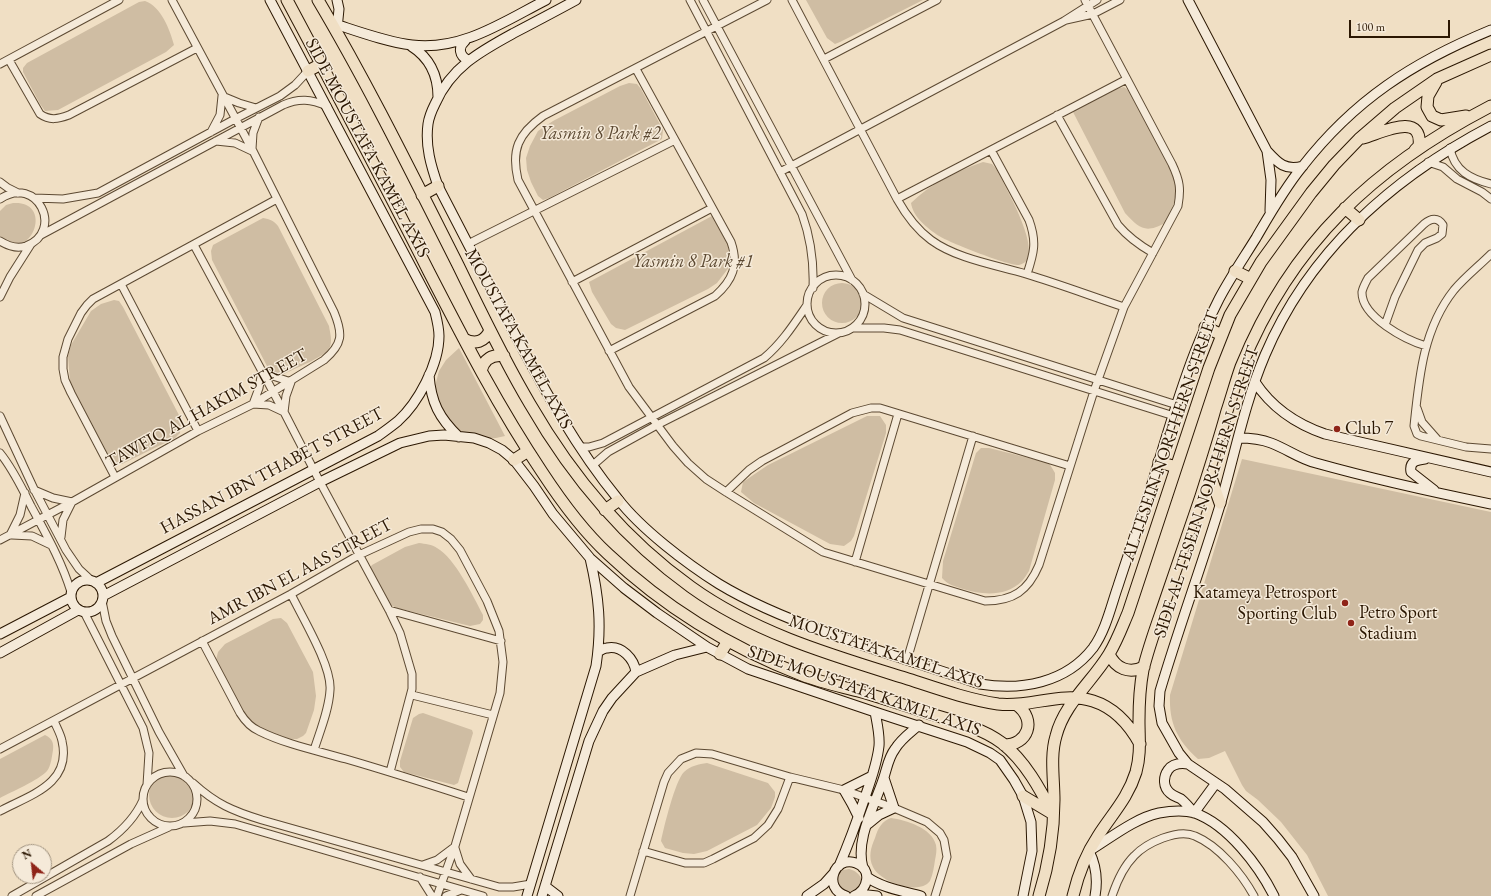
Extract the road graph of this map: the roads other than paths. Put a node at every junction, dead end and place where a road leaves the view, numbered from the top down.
1 (119, 0) edge
2 (172, 0) edge
3 (270, 0) edge
4 (287, 0) edge
5 (318, 0) edge
6 (337, 0) edge
7 (546, 0) edge
8 (576, 0) edge
9 (690, 0) edge
10 (703, 0) edge
11 (767, 0) edge
12 (792, 0) edge
13 (937, 0) edge
14 (1097, 0) edge
15 (1120, 0) edge
16 (1188, 0) edge
17 (566, 2) edge
18 (1087, 2) edge
19 (1093, 14) junction
20 (1064, 21) junction
21 (336, 27) junction
22 (717, 27) junction
23 (1491, 30) edge
24 (707, 32) junction
25 (465, 40) junction
26 (410, 45) junction
27 (197, 48) junction
28 (1491, 55) edge
29 (9, 60) junction
30 (468, 60) junction
31 (824, 60) junction
32 (0, 64) edge
33 (321, 64) junction
34 (636, 69) junction
35 (308, 71) junction
36 (1127, 79) junction
37 (1437, 79) junction
38 (222, 96) junction
39 (438, 97) junction
40 (327, 106) junction
41 (1491, 106) edge
42 (256, 108) junction
43 (1477, 113) junction
44 (1057, 115) junction
45 (260, 117) junction
46 (235, 119) junction
47 (1491, 126) edge
48 (240, 128) junction
49 (860, 130) junction
50 (211, 132) junction
51 (1359, 139) junction
52 (675, 140) junction
53 (216, 141) junction
54 (1450, 148) junction
55 (991, 150) junction
56 (253, 151) junction
57 (1267, 151) junction
58 (1413, 152) junction
59 (1428, 162) junction
60 (792, 166) junction
61 (1302, 166) junction
62 (1459, 169) junction
63 (780, 172) junction
64 (1453, 176) junction
65 (0, 182) edge
66 (1491, 184) edge
67 (438, 186) junction
68 (19, 193) junction
69 (422, 195) junction
70 (34, 198) junction
71 (0, 199) edge
72 (277, 199) junction
73 (896, 199) junction
74 (1491, 199) edge
75 (712, 208) junction
76 (1345, 208) junction
77 (534, 211) junction
78 (1269, 216) junction
79 (1359, 220) junction
80 (41, 235) junction
81 (0, 241) edge
82 (31, 244) junction
83 (468, 244) junction
84 (194, 245) junction
85 (1153, 253) junction
86 (1491, 254) edge
87 (1235, 271) junction
88 (1027, 274) junction
89 (1251, 279) junction
90 (852, 280) junction
91 (572, 282) junction
92 (121, 284) junction
93 (813, 288) junction
94 (863, 294) junction
95 (0, 297) edge
96 (807, 305) junction
97 (1124, 307) junction
98 (435, 312) joint
99 (1385, 325) junction
100 (1205, 327) junction
101 (853, 328) junction
102 (490, 330) junction
103 (839, 333) junction
104 (1222, 335) junction
105 (464, 339) junction
106 (1426, 346) junction
107 (609, 351) junction
108 (504, 356) junction
109 (262, 371) junction
110 (481, 371) junction
111 (429, 375) junction
112 (1098, 380) junction
113 (291, 382) junction
114 (1255, 382) junction
115 (1094, 391) junction
116 (273, 392) junction
117 (253, 404) junction
118 (1177, 405) junction
119 (1416, 407) junction
120 (284, 412) junction
121 (898, 414) junction
122 (0, 416) edge
123 (1174, 416) junction
124 (652, 418) junction
125 (1422, 422) junction
126 (657, 425) junction
127 (1414, 426) junction
128 (198, 431) junction
129 (1429, 431) junction
130 (973, 436) junction
131 (1421, 436) junction
132 (459, 437) junction
133 (1238, 438) junction
134 (1439, 441) junction
135 (580, 446) junction
136 (1491, 449) edge
137 (528, 451) junction
138 (0, 453) edge
139 (1432, 459) junction
140 (514, 460) junction
141 (1159, 462) junction
142 (593, 465) junction
143 (1070, 466) junction
144 (1176, 468) junction
145 (314, 470) junction
146 (1209, 472) junction
147 (1491, 472) edge
148 (115, 477) junction
149 (320, 482) junction
150 (34, 490) junction
151 (726, 492) junction
152 (1438, 493) junction
153 (25, 494) junction
154 (618, 501) junction
155 (72, 502) junction
156 (1220, 503) junction
157 (1491, 504) edge
158 (605, 510) junction
159 (48, 514) junction
160 (38, 519) junction
161 (10, 535) junction
162 (0, 540) edge
163 (61, 540) junction
164 (52, 545) junction
165 (359, 555) junction
166 (590, 558) junction
167 (855, 562) junction
168 (94, 582) junction
169 (929, 585) junction
170 (71, 594) junction
171 (291, 594) junction
172 (103, 598) junction
173 (390, 610) junction
174 (81, 611) junction
175 (0, 634) edge
176 (202, 641) junction
177 (501, 641) junction
178 (728, 641) junction
179 (707, 647) junction
180 (598, 652) junction
181 (0, 653) edge
182 (720, 654) junction
183 (1109, 654) junction
184 (907, 660) junction
185 (1144, 667) junction
186 (636, 672) junction
187 (134, 678) junction
188 (121, 685) junction
189 (412, 694) junction
190 (1076, 698) junction
191 (1017, 705) junction
192 (875, 712) junction
193 (493, 715) junction
194 (54, 721) junction
195 (919, 725) junction
196 (1140, 744) junction
197 (1004, 745) junction
198 (0, 749) edge
199 (314, 750) junction
200 (1188, 764) junction
201 (390, 772) junction
202 (184, 776) junction
203 (872, 776) junction
204 (790, 777) junction
205 (884, 778) junction
206 (193, 783) junction
207 (1216, 783) junction
208 (147, 785) junction
209 (844, 790) junction
210 (1023, 796) junction
211 (468, 797) junction
212 (865, 798) junction
213 (143, 800) junction
214 (875, 802) junction
215 (894, 808) junction
216 (0, 811) edge
217 (1194, 813) junction
218 (1053, 814) junction
219 (858, 818) junction
220 (184, 823) junction
221 (867, 825) junction
222 (169, 827) junction
223 (455, 846) junction
224 (643, 851) junction
225 (1089, 851) junction
226 (422, 865) junction
227 (839, 866) junction
228 (863, 868) junction
229 (445, 871) junction
230 (833, 874) junction
231 (420, 877) junction
232 (867, 877) junction
233 (471, 879) junction
234 (441, 883) junction
235 (530, 884) junction
236 (545, 886) junction
237 (461, 890) junction
238 (857, 895) edge
239 (12, 896) edge
240 (36, 896) edge
241 (432, 896) edge
242 (437, 896) edge
243 (446, 896) edge
244 (483, 896) edge
245 (527, 896) edge
246 (542, 896) edge
247 (558, 896) edge
248 (630, 896) edge
249 (807, 896) edge
250 (844, 896) edge
251 (877, 896) edge
252 (921, 896) edge
253 (936, 896) edge
254 (1023, 896) edge
255 (1039, 896) edge
256 (1072, 896) edge
257 (1094, 896) edge
258 (1112, 896) edge
259 (1254, 896) edge
260 (1274, 896) edge
261 (1314, 896) edge

1 - 29 street
2 - 27 street, TAWFIQ AL HAKIM STREET
3 - 35 street, SIDE MOUSTAFA KAMEL AXIS
4 - 33 main road
5 - 21 main road, MOUSTAFA KAMEL AXIS
6 - 21 street, SIDE MOUSTAFA KAMEL AXIS
7 - 25 street
8 - 17 street
9 - 24 street
10 - 22 street
11 - 22 street
12 - 31 street
13 - 31 street
14 - 18 street
15 - 19 street
16 - 57 street
17 - 30 street
18 - 19 street
18 - 20 street
19 - 20 street
19 - 36 street
20 - 49 street
21 - 26 street
21 - 69 main road, MOUSTAFA KAMEL AXIS
22 - 24 street
22 - 60 street
23 - 61 street
24 - 34 street
24 - 63 street
25 - 26 street
25 - 30 street
26 - 39 street
27 - 29 street
27 - 38 street, TAWFIQ AL HAKIM STREET
28 - 37 main road, AL TESEIN NORTHERN STREET
29 - 32 street
30 - 39 street
31 - 49 street
33 - 35 main road
33 - 105 main road
34 - 52 street
34 - 77 street
35 - 40 street, SIDE MOUSTAFA KAMEL AXIS
35 - 42 street
36 - 44 street
36 - 85 street
37 - 43 main road
37 - 51 main road, AL TESEIN NORTHERN STREET
38 - 42 street
38 - 46 street, TAWFIQ AL HAKIM STREET
38 - 50 street
39 - 67 street
40 - 45 street
40 - 98 street, SIDE MOUSTAFA KAMEL AXIS
41 - 43 main road
42 - 46 street
43 - 58 main road
44 - 55 street
44 - 85 street
45 - 48 street
45 - 56 street
46 - 48 street, TAWFIQ AL HAKIM STREET
46 - 50 street
47 - 54 street, SIDE AL TESEIN NORTHERN STREET
48 - 53 street
48 - 56 street, TAWFIQ AL HAKIM STREET
49 - 60 street
49 - 73 street
50 - 70 street
51 - 58 main road
51 - 89 main road, AL TESEIN NORTHERN STREET
52 - 75 street
52 - 77 street
53 - 56 street
53 - 80 street
54 - 59 street, SIDE AL TESEIN NORTHERN STREET
54 - 62 street
55 - 73 street
55 - 88 street
56 - 72 street, TAWFIQ AL HAKIM STREET
57 - 61 street
57 - 78 street
58 - 76 main road
59 - 64 street
59 - 79 street, SIDE AL TESEIN NORTHERN STREET
60 - 63 street
60 - 90 street
61 - 78 street
62 - 64 street
62 - 66 street
63 - 93 street
64 - 74 street
65 - 68 street
67 - 69 main road
67 - 83 street
68 - 70 street
68 - 71 street
69 - 102 main road, MOUSTAFA KAMEL AXIS
70 - 80 street
72 - 84 street
72 - 113 street, TAWFIQ AL HAKIM STREET
73 - 88 street
75 - 91 street
75 - 107 street
76 - 79 main road
76 - 146 main road
77 - 83 street
77 - 91 street
78 - 87 street
79 - 114 street, SIDE AL TESEIN NORTHERN STREET
80 - 82 street
81 - 82 street
82 - 95 street
83 - 135 street
84 - 92 street
84 - 109 street
85 - 97 street
86 - 106 street
87 - 89 main road
87 - 100 street
88 - 97 street
89 - 104 main road, AL TESEIN NORTHERN STREET
90 - 93 street
90 - 94 street
91 - 107 street
92 - 128 street
92 - 148 street
93 - 96 street
94 - 101 street
94 - 112 street
96 - 103 street
96 - 124 street
97 - 112 street
98 - 111 street, HASSAN IBN THABET STREET
99 - 99 street
99 - 106 street
100 - 104 main road
100 - 118 street
101 - 103 street
101 - 115 street
102 - 105 main road
102 - 108 main road, MOUSTAFA KAMEL AXIS
103 - 126 street
104 - 144 main road, AL TESEIN NORTHERN STREET
105 - 110 main road
106 - 119 street
107 - 124 street
108 - 110 main road
108 - 158 main road, MOUSTAFA KAMEL AXIS
109 - 113 street
109 - 116 street
109 - 117 street
110 - 137 main road
111 - 132 street
111 - 145 street, HASSAN IBN THABET STREET
112 - 115 street
112 - 118 street
113 - 116 street, TAWFIQ AL HAKIM STREET
113 - 120 street
114 - 133 street, SIDE AL TESEIN NORTHERN STREET
114 - 139 street
115 - 123 street
115 - 143 street
116 - 117 street, TAWFIQ AL HAKIM STREET
116 - 120 street
117 - 120 street
117 - 128 street, TAWFIQ AL HAKIM STREET
118 - 123 street
119 - 125 street
119 - 127 street
120 - 145 street
121 - 130 street
121 - 151 street
121 - 167 street
122 - 150 street
123 - 141 street
124 - 126 street
124 - 135 street
125 - 127 street
125 - 129 street
126 - 142 street
126 - 151 street
127 - 131 street
128 - 148 street, TAWFIQ AL HAKIM STREET
129 - 131 street
129 - 134 street
130 - 143 street
130 - 169 street
131 - 134 street
132 - 140 street, HASSAN IBN THABET STREET
132 - 149 street, HASSAN IBN THABET STREET
133 - 152 street
133 - 156 street, SIDE AL TESEIN NORTHERN STREET
134 - 136 street
135 - 142 street
137 - 140 main road
137 - 178 main road
138 - 153 street
139 - 147 street
139 - 152 street
140 - 166 street, SIDE MOUSTAFA KAMEL AXIS
141 - 144 main road
141 - 184 street
142 - 154 street
143 - 169 street
144 - 183 main road, AL TESEIN NORTHERN STREET
145 - 149 street
145 - 168 street, HASSAN IBN THABET STREET
146 - 156 main road
146 - 185 main road
148 - 155 street, TAWFIQ AL HAKIM STREET
149 - 165 street
149 - 172 street, HASSAN IBN THABET STREET
150 - 155 street
150 - 159 street
151 - 167 street
152 - 157 street
153 - 160 street
153 - 161 street
154 - 158 main road
154 - 184 street
155 - 159 street, TAWFIQ AL HAKIM STREET
155 - 163 street
156 - 200 street, SIDE AL TESEIN NORTHERN STREET
158 - 191 main road, MOUSTAFA KAMEL AXIS
159 - 160 street, TAWFIQ AL HAKIM STREET
159 - 163 street
160 - 161 street, TAWFIQ AL HAKIM STREET
160 - 164 street
161 - 162 street, TAWFIQ AL HAKIM STREET
161 - 164 street
163 - 168 street
164 - 170 street
165 - 171 street, AMR IBN EL AAS STREET
165 - 173 street
165 - 177 street, AMR IBN EL AAS STREET
166 - 179 street, SIDE MOUSTAFA KAMEL AXIS
166 - 180 street
167 - 169 street
168 - 170 street
168 - 172 street
169 - 184 street
170 - 174 street
170 - 175 street
171 - 176 street, AMR IBN EL AAS STREET
171 - 199 street
172 - 174 street
172 - 187 street
173 - 177 street
173 - 189 street
174 - 181 street
174 - 188 street
176 - 187 street, AMR IBN EL AAS STREET
176 - 199 street
177 - 193 street, AMR IBN EL AAS STREET
178 - 182 main road
178 - 197 main road
179 - 182 street, SIDE MOUSTAFA KAMEL AXIS
179 - 186 street
180 - 186 street
180 - 235 street
182 - 192 street, SIDE MOUSTAFA KAMEL AXIS
183 - 185 main road
183 - 190 main road, AL TESEIN NORTHERN STREET
185 - 196 main road
186 - 236 street
187 - 188 street, AMR IBN EL AAS STREET
187 - 202 street
188 - 194 street, AMR IBN EL AAS STREET
188 - 208 street
189 - 193 street
189 - 201 street
190 - 191 main road, MOUSTAFA KAMEL AXIS
190 - 196 main road, MOUSTAFA KAMEL AXIS
190 - 218 main road, AL TESEIN NORTHERN STREET
191 - 197 main road
192 - 195 street, SIDE MOUSTAFA KAMEL AXIS
192 - 203 street
193 - 211 street, AMR IBN EL AAS STREET
194 - 198 street, AMR IBN EL AAS STREET
194 - 216 street
195 - 205 street
195 - 210 street, SIDE MOUSTAFA KAMEL AXIS
196 - 225 main road
197 - 218 main road
199 - 201 street
200 - 207 street
200 - 217 street
201 - 211 street
202 - 206 street
202 - 208 street
203 - 209 street
203 - 212 street
204 - 209 street
204 - 224 street
204 - 224 street
205 - 214 street
205 - 215 street
206 - 220 street
206 - 226 street
207 - 217 street
207 - 261 street
208 - 213 street
209 - 212 street
209 - 219 street
210 - 218 main road
210 - 254 street
211 - 223 street, AMR IBN EL AAS STREET
212 - 214 street
212 - 219 street
213 - 222 street
213 - 239 street
214 - 215 street
214 - 221 street
215 - 221 street
215 - 253 street
217 - 225 street
217 - 260 street
218 - 255 main road, AL TESEIN NORTHERN STREET
219 - 227 street
220 - 222 street
220 - 231 street
221 - 228 street
222 - 240 street
223 - 226 street
223 - 229 street, AMR IBN EL AAS STREET
223 - 233 street
224 - 248 street
225 - 256 main road
225 - 257 street
226 - 229 street
227 - 228 street
227 - 230 street
228 - 232 street
229 - 233 street
229 - 234 street, AMR IBN EL AAS STREET
230 - 249 street
230 - 250 street
231 - 234 street
231 - 241 street
232 - 238 street
232 - 252 street
233 - 235 street
234 - 237 street
234 - 242 street, AMR IBN EL AAS STREET
235 - 245 street
236 - 246 street
236 - 247 street
237 - 243 street
237 - 244 street
238 - 251 street
258 - 259 street

